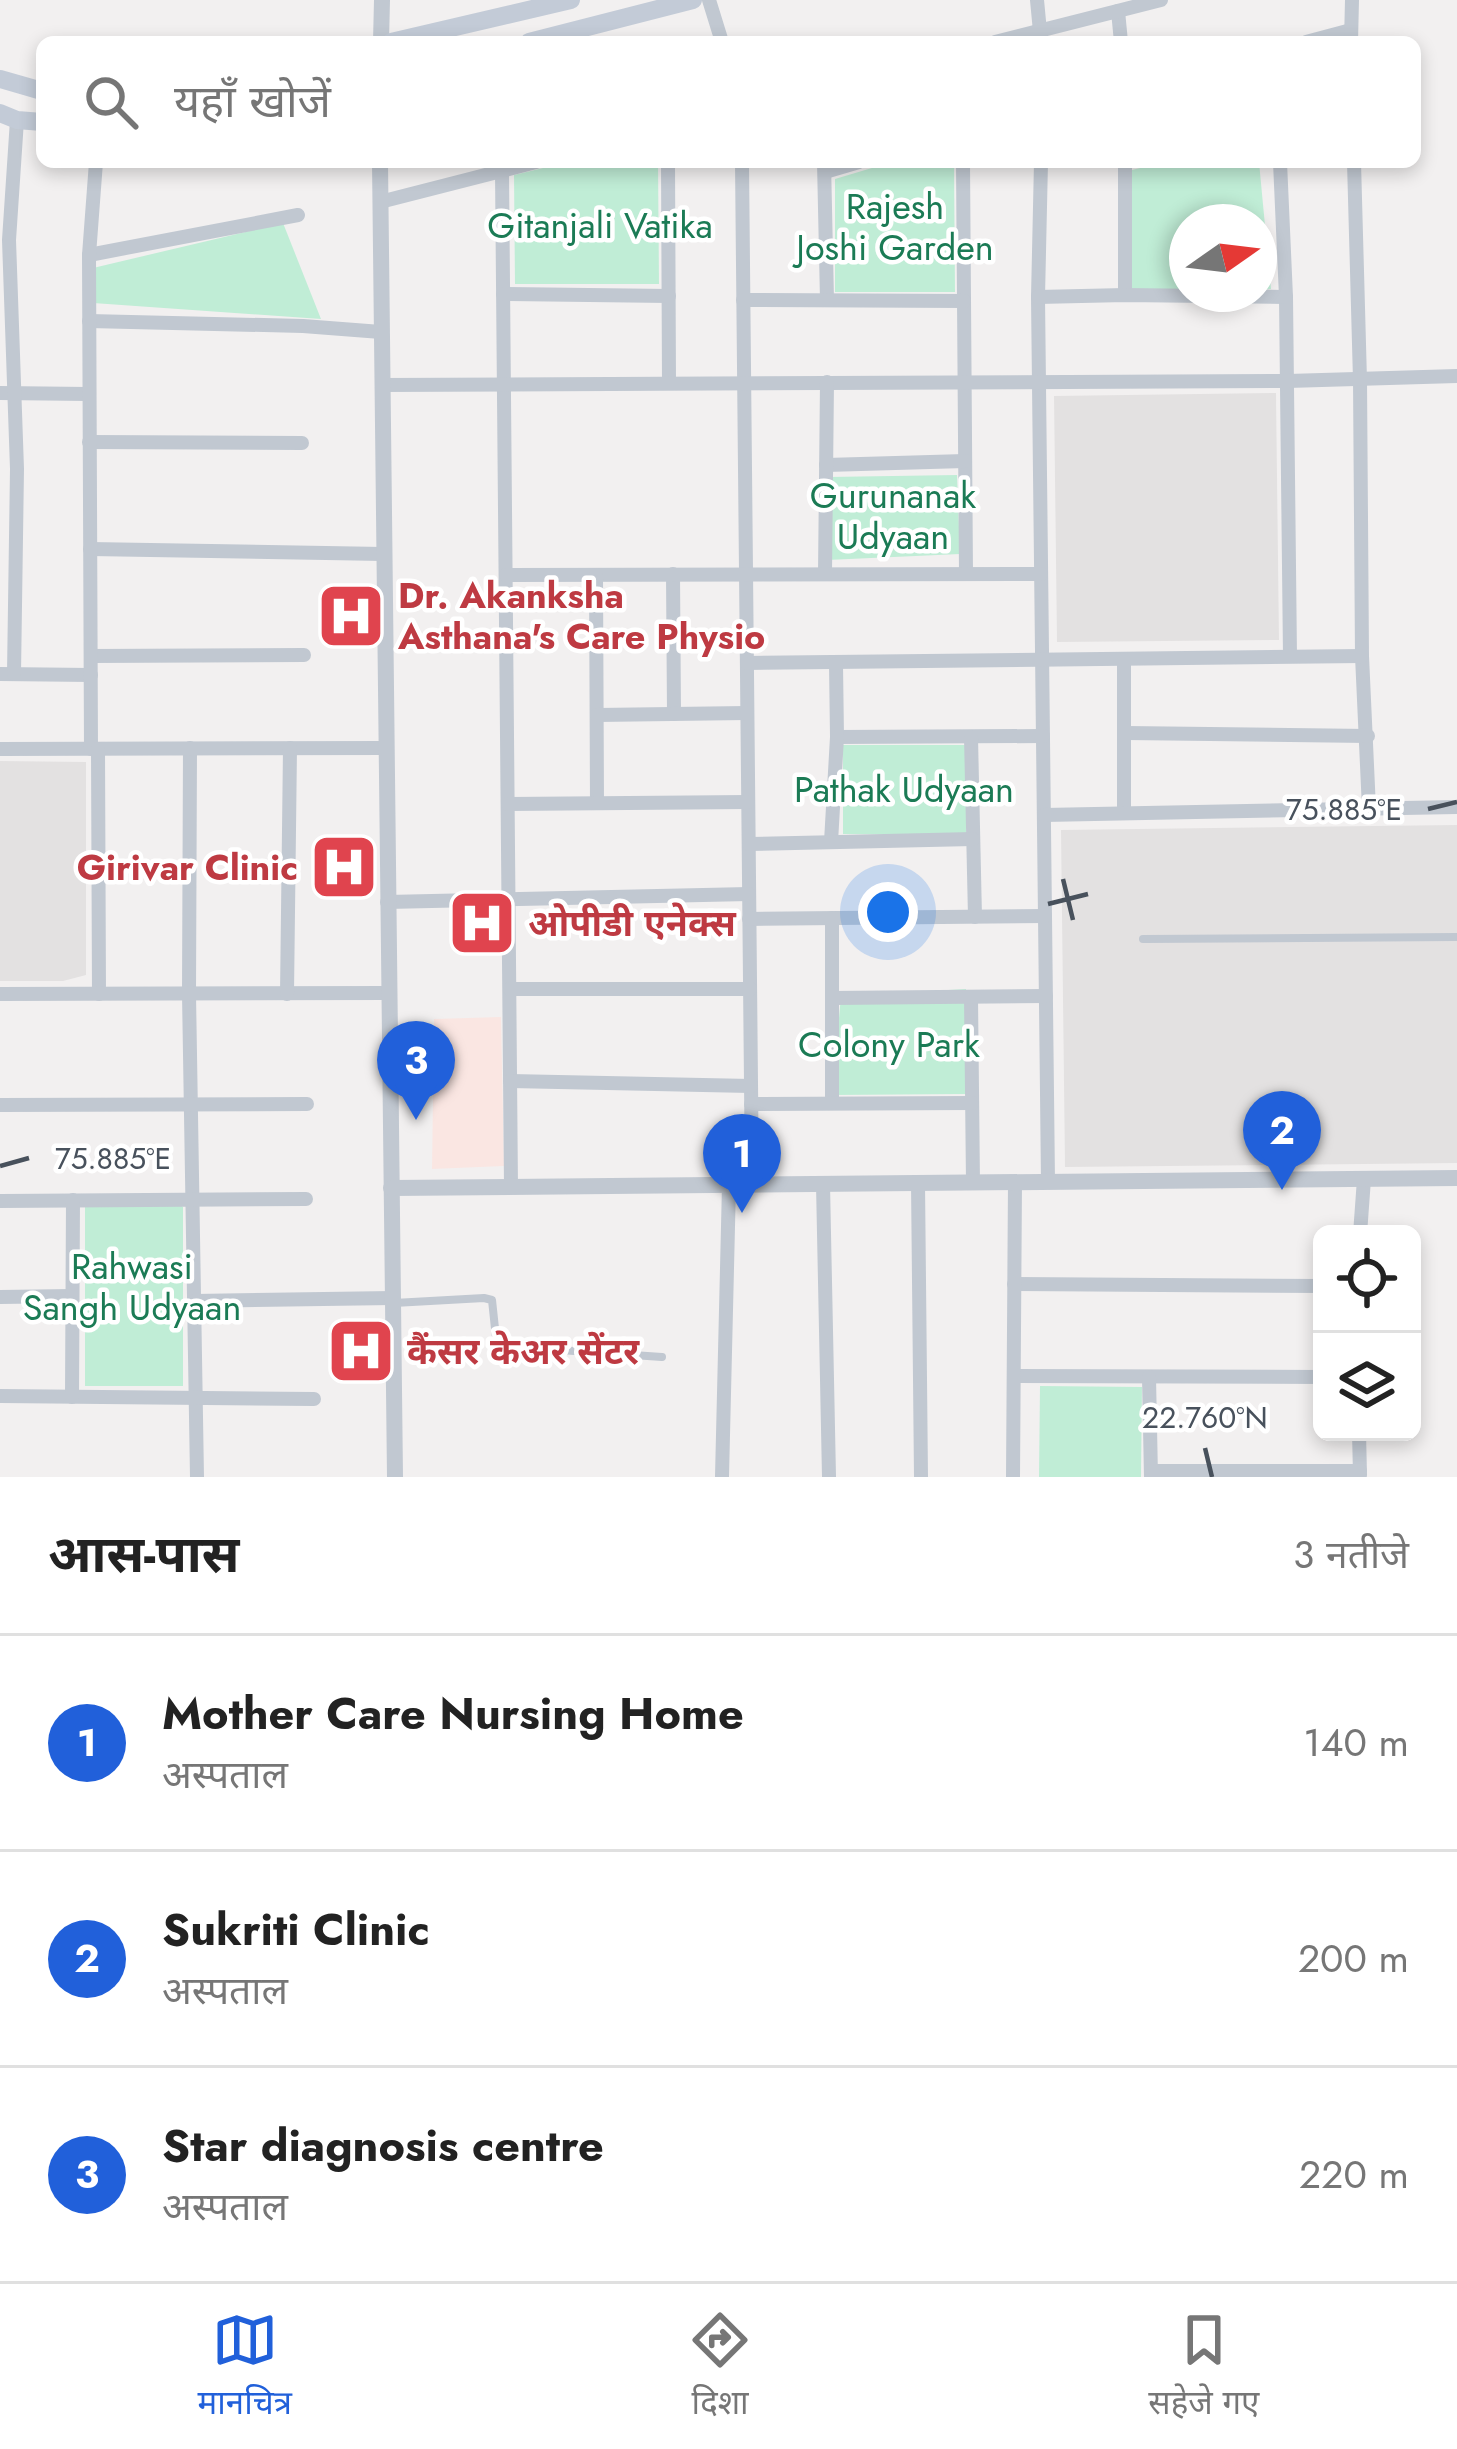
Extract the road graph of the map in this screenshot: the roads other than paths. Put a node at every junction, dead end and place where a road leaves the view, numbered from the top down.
1 (382, 0) edge
2 (571, 0) edge
3 (693, 0) edge
4 (709, 0) edge
5 (1037, 0) edge
6 (1161, 0) edge
7 (1352, 0) edge
8 (1118, 11) junction
9 (381, 36) edge
10 (417, 36) edge
11 (552, 36) edge
12 (720, 36) edge
13 (1040, 36) edge
14 (1120, 36) edge
15 (1351, 36) edge
16 (0, 79) edge
17 (36, 89) edge
18 (9, 116) edge
19 (96, 168) edge
20 (380, 168) edge
21 (513, 168) edge
22 (668, 168) edge
23 (742, 168) edge
24 (825, 168) edge
25 (963, 168) edge
26 (1041, 168) edge
27 (1130, 168) edge
28 (1280, 168) edge
29 (1354, 168) edge
30 (502, 171) junction
31 (380, 202) junction
32 (298, 215) dead end
33 (4, 238) edge
34 (89, 255) junction
35 (503, 294) junction
36 (1125, 295) junction
37 (669, 296) junction
38 (1038, 297) junction
39 (1286, 297) junction
40 (743, 300) junction
41 (827, 300) junction
42 (964, 301) junction
43 (88, 321) junction
44 (381, 332) junction
45 (1457, 376) edge
46 (1039, 380) junction
47 (1360, 380) junction
48 (965, 381) junction
49 (1288, 381) junction
50 (827, 382) junction
51 (669, 383) junction
52 (744, 383) junction
53 (504, 384) junction
54 (382, 386) junction
55 (7, 393) edge
56 (88, 394) junction
57 (89, 442) junction
58 (302, 443) dead end
59 (965, 460) junction
60 (826, 465) junction
61 (0, 469) edge
62 (17, 469) junction
63 (90, 549) junction
64 (383, 554) junction
65 (673, 574) junction
66 (825, 574) junction
67 (966, 574) junction
68 (1041, 574) junction
69 (506, 575) junction
70 (596, 575) junction
71 (746, 575) junction
72 (304, 655) dead end
73 (91, 656) junction
74 (1290, 656) junction
75 (1362, 656) junction
76 (1124, 660) junction
77 (1042, 661) junction
78 (747, 663) junction
79 (836, 664) junction
80 (7, 674) edge
81 (91, 675) junction
82 (747, 713) junction
83 (674, 714) junction
84 (597, 716) junction
85 (1126, 733) junction
86 (1043, 736) junction
87 (1368, 736) junction
88 (837, 737) junction
89 (971, 737) junction
90 (0, 748) edge
91 (190, 748) junction
92 (290, 748) junction
93 (385, 748) junction
94 (95, 749) junction
95 (748, 802) junction
96 (598, 803) junction
97 (508, 804) junction
98 (1457, 807) edge
99 (1369, 809) junction
100 (1124, 813) junction
101 (1044, 815) junction
102 (973, 839) junction
103 (832, 842) junction
104 (749, 844) junction
105 (749, 894) junction
106 (508, 899) junction
107 (387, 902) junction
108 (1045, 916) junction
109 (975, 917) junction
110 (832, 918) junction
111 (749, 919) junction
112 (1457, 937) edge
113 (1144, 939) dead end
114 (509, 989) junction
115 (750, 989) junction
116 (388, 993) junction
117 (0, 994) edge
118 (99, 994) junction
119 (189, 994) junction
120 (287, 994) junction
121 (1046, 996) junction
122 (971, 997) junction
123 (832, 998) junction
124 (510, 1081) junction
125 (751, 1086) junction
126 (832, 1103) junction
127 (972, 1103) junction
128 (191, 1104) junction
129 (307, 1104) dead end
130 (751, 1104) junction
131 (0, 1105) edge
132 (1457, 1178) edge
133 (1364, 1179) junction
134 (1048, 1182) junction
135 (918, 1183) junction
136 (973, 1183) junction
137 (1015, 1183) junction
138 (824, 1184) junction
139 (729, 1185) junction
140 (752, 1185) junction
141 (512, 1187) junction
142 (391, 1188) junction
143 (306, 1199) dead end
144 (73, 1200) junction
145 (193, 1200) junction
146 (0, 1201) edge
147 (1361, 1225) edge
148 (1014, 1284) junction
149 (1313, 1286) edge
150 (73, 1296) junction
151 (0, 1297) edge
152 (194, 1301) junction
153 (393, 1301) junction
154 (662, 1357) dead end
155 (1014, 1376) junction
156 (1149, 1376) junction
157 (1313, 1377) edge
158 (0, 1396) edge
159 (72, 1397) junction
160 (196, 1398) junction
161 (314, 1399) dead end
162 (1359, 1441) edge
163 (1150, 1474) edge
164 (1360, 1474) edge
165 (197, 1477) edge
166 (395, 1477) edge
167 (722, 1477) edge
168 (829, 1477) edge
169 (921, 1477) edge
170 (1013, 1477) edge

1 - 9 street
2 - 10 main road
3 - 11 main road
4 - 12 street
5 - 13 street
6 - 8 street
7 - 15 street
8 - 13 street
8 - 14 street
16 - 17 main road
18 - 33 street
19 - 34 street
20 - 31 street
21 - 30 street
22 - 37 street
23 - 40 street
24 - 41 street
25 - 42 street
26 - 38 street
27 - 36 street
28 - 39 street
29 - 47 street
30 - 31 street
30 - 35 street
31 - 44 street
32 - 34 street
33 - 55 street
34 - 43 street
35 - 37 street
35 - 53 street
36 - 38 street
36 - 39 street
37 - 51 street
38 - 46 street
39 - 49 street
40 - 41 street
40 - 52 street
41 - 42 street
42 - 48 street
43 - 44 street
43 - 56 street
44 - 54 street
45 - 47 street
46 - 48 street
46 - 49 street
46 - 68 street
47 - 49 street
47 - 75 street
48 - 50 street
48 - 59 street
49 - 74 street
50 - 52 street
50 - 60 street
51 - 52 street
51 - 53 street
52 - 71 street
53 - 54 street
53 - 69 street
54 - 64 street
55 - 56 street
55 - 62 street
56 - 57 street
57 - 58 street
57 - 63 street
59 - 60 street
59 - 67 street
60 - 66 street
61 - 62 street
62 - 80 street
63 - 64 street
63 - 73 street
64 - 93 street
65 - 70 street
65 - 71 street
65 - 83 street
66 - 67 street
66 - 71 street
67 - 68 street
68 - 77 street
69 - 70 street
69 - 97 street
70 - 84 street
71 - 78 street
72 - 73 street
73 - 81 street
74 - 75 street
74 - 76 street
75 - 87 street
76 - 77 street
76 - 85 street
77 - 79 street
77 - 86 street
78 - 79 street
78 - 82 street
79 - 88 street
80 - 81 street
81 - 94 street
82 - 83 street
82 - 95 street
83 - 84 street
84 - 96 street
85 - 87 street
85 - 100 street
86 - 89 street
86 - 101 street
87 - 99 street
88 - 89 street
88 - 103 street
89 - 102 street
90 - 94 street
91 - 92 street
91 - 94 street
91 - 119 street
92 - 93 street
92 - 120 street
93 - 107 street
94 - 118 street
95 - 96 street
95 - 104 street
96 - 97 street
97 - 106 street
98 - 99 street
99 - 100 street
100 - 101 street
101 - 108 street
102 - 103 street
102 - 109 street
103 - 104 street
104 - 105 street
105 - 106 street
105 - 111 street
106 - 107 street
106 - 114 street
107 - 116 street
108 - 109 street
108 - 121 street
109 - 110 street
110 - 111 street
110 - 123 street
111 - 115 street
112 - 113 lane
114 - 115 street
114 - 124 street
115 - 125 street
116 - 120 street
116 - 142 street
117 - 118 street
118 - 119 street
119 - 120 street
119 - 128 street
121 - 122 street
121 - 134 street
122 - 123 street
122 - 127 street
123 - 126 street
124 - 125 street
124 - 141 street
125 - 130 street
126 - 127 street
126 - 130 street
127 - 136 street
128 - 129 street
128 - 131 street
128 - 145 street
130 - 140 street
132 - 133 street
133 - 134 street
133 - 147 street
134 - 137 street
135 - 136 street
135 - 138 street
135 - 169 street
136 - 137 street
137 - 148 street
138 - 140 street
138 - 168 street
139 - 140 street
139 - 141 street
139 - 167 street
141 - 142 street
142 - 153 street
143 - 145 street
144 - 145 street
144 - 146 street
144 - 150 street
145 - 152 street
148 - 149 street
148 - 155 street
150 - 151 street
150 - 159 street
152 - 153 street
152 - 160 street
153 - 154 lane
153 - 166 street
155 - 156 street
155 - 170 street
156 - 157 street
156 - 163 street
158 - 159 street
159 - 160 street
160 - 161 street
160 - 165 street
162 - 164 street
163 - 164 street

